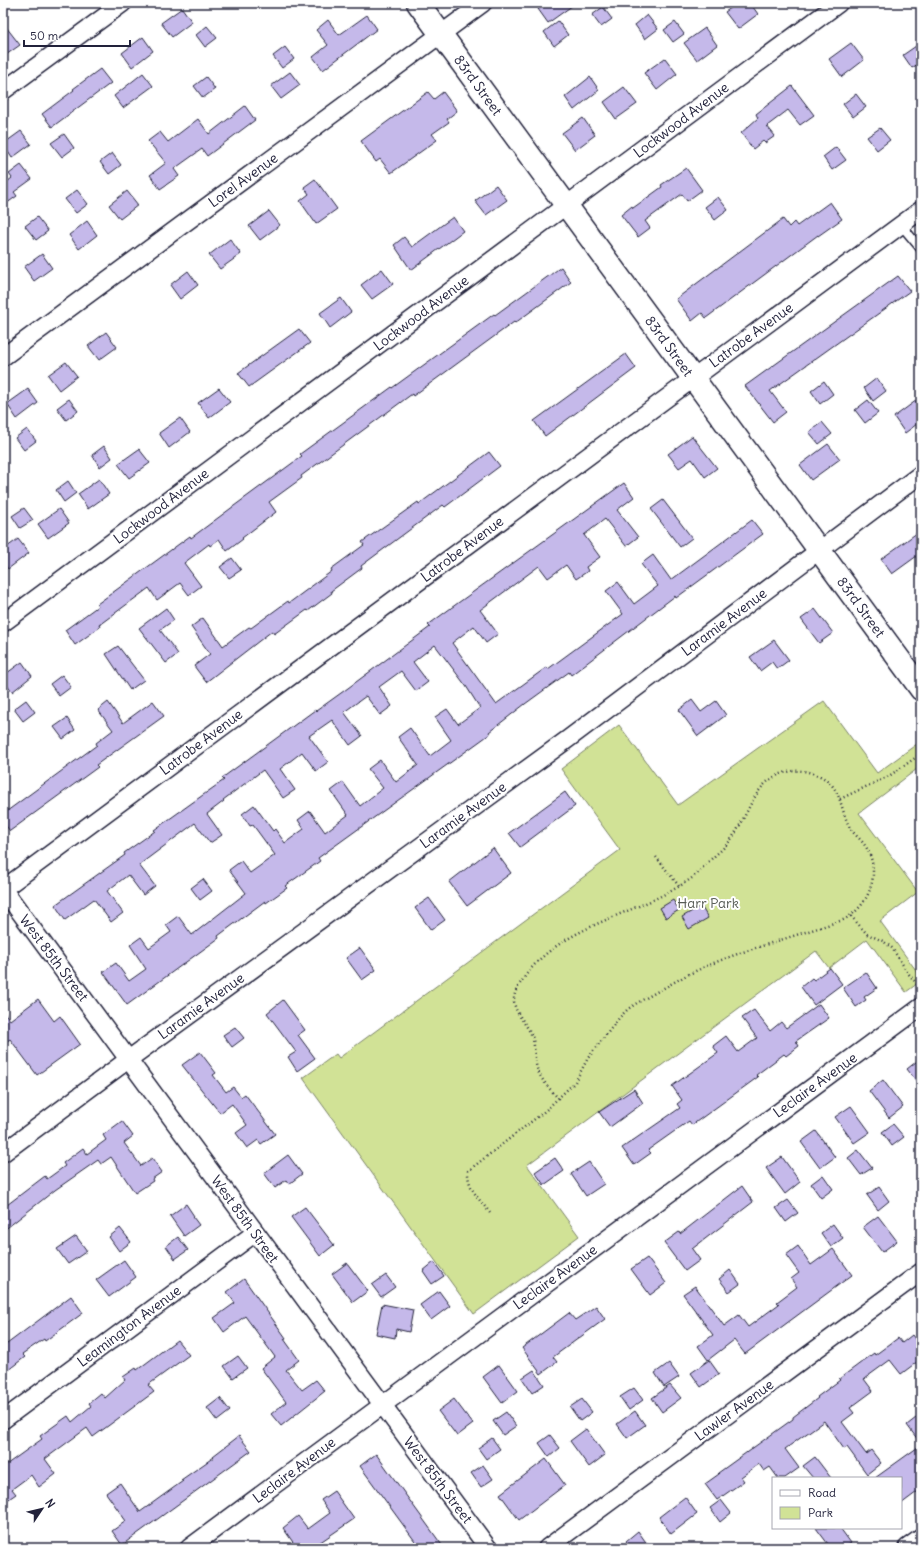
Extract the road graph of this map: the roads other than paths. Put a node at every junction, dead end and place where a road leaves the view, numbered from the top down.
1 (123, 3) edge
2 (418, 3) edge
3 (483, 3) edge
4 (839, 3) edge
5 (441, 34) junction
6 (3, 91) edge
7 (566, 206) junction
8 (921, 210) edge
9 (901, 225) junction
10 (921, 249) edge
11 (3, 358) edge
12 (693, 378) junction
13 (921, 474) edge
14 (820, 550) junction
15 (3, 623) edge
16 (921, 689) edge
17 (3, 889) edge
18 (921, 1007) edge
19 (129, 1059) junction
20 (3, 1153) edge
21 (255, 1232) junction
22 (921, 1272) edge
23 (382, 1405) junction
24 (3, 1420) edge
25 (921, 1538) edge
26 (189, 1548) edge
27 (488, 1548) edge
28 (547, 1548) edge
29 (907, 1548) edge

1 - 6 street
2 - 5 street, 83rd Street
3 - 5 street, Lorel Avenue
4 - 7 street, Lockwood Avenue
5 - 7 street, 83rd Street
5 - 11 street, Lorel Avenue
7 - 12 street, 83rd Street
7 - 15 street, Lockwood Avenue
8 - 9 street, Latrobe Avenue
9 - 10 lane
9 - 12 street, Latrobe Avenue
12 - 14 street, 83rd Street
12 - 17 street, Latrobe Avenue
13 - 14 street, Laramie Avenue
14 - 16 street, 83rd Street
14 - 19 street, Laramie Avenue
17 - 19 street, West 85th Street
18 - 23 street, Leclaire Avenue
19 - 20 street, Laramie Avenue
19 - 21 street, West 85th Street
21 - 23 street, West 85th Street
21 - 24 street, Leamington Avenue
22 - 28 street, Lawler Avenue
23 - 26 street, Leclaire Avenue
23 - 27 street, West 85th Street
25 - 29 street

